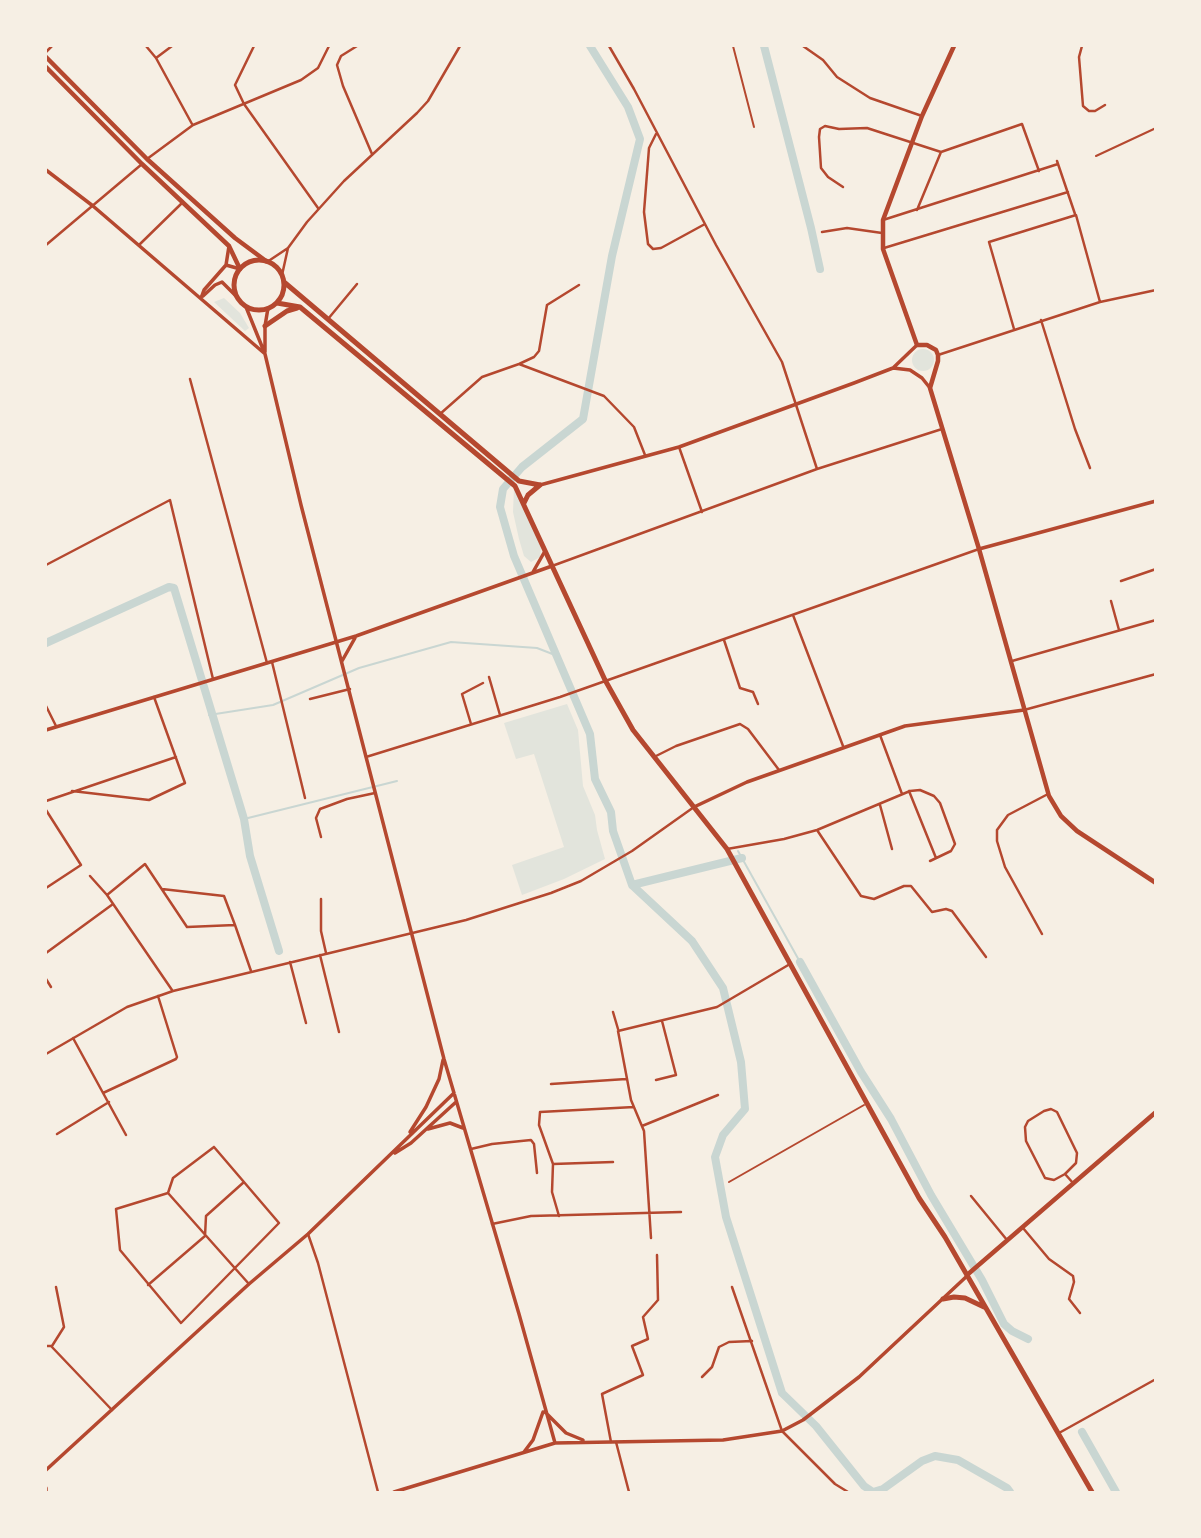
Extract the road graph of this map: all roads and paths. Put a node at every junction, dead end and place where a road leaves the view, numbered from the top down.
1 (52, 46) edge
2 (146, 46) edge
3 (172, 46) edge
4 (254, 46) edge
5 (329, 46) edge
6 (356, 46) edge
7 (462, 46) edge
8 (609, 46) edge
9 (733, 46) edge
10 (803, 46) edge
11 (954, 46) edge
12 (1082, 46) edge
13 (46, 54) edge
14 (156, 58) junction
15 (46, 67) edge
16 (244, 104) junction
17 (1105, 104) dead end
18 (922, 116) junction
19 (193, 125) junction
20 (754, 127) dead end
21 (1156, 128) edge
22 (657, 132) junction
23 (912, 142) junction
24 (940, 152) junction
25 (372, 153) junction
26 (1096, 156) dead end
27 (147, 159) junction
28 (142, 164) junction
29 (46, 170) edge
30 (1039, 171) junction
31 (843, 187) dead end
32 (1068, 192) junction
33 (183, 202) junction
34 (93, 206) junction
35 (319, 208) junction
36 (917, 210) junction
37 (1076, 215) junction
38 (883, 220) junction
39 (705, 224) junction
40 (822, 233) dead end
41 (882, 233) junction
42 (46, 245) edge
43 (139, 245) junction
44 (229, 246) junction
45 (288, 248) junction
46 (883, 249) junction
47 (267, 262) junction
48 (226, 265) junction
49 (240, 269) junction
50 (282, 275) junction
51 (284, 282) junction
52 (357, 284) dead end
53 (579, 285) dead end
54 (1156, 290) edge
55 (236, 296) junction
56 (201, 298) junction
57 (1100, 302) junction
58 (277, 303) junction
59 (246, 307) junction
60 (300, 307) junction
61 (268, 308) junction
62 (328, 319) junction
63 (1041, 320) junction
64 (265, 326) junction
65 (1014, 329) junction
66 (355, 343) junction
67 (917, 345) junction
68 (350, 349) junction
69 (265, 354) junction
70 (938, 355) junction
71 (519, 364) junction
72 (892, 368) junction
73 (389, 371) junction
74 (383, 377) junction
75 (190, 379) dead end
76 (930, 388) junction
77 (797, 404) junction
78 (438, 417) junction
79 (942, 429) junction
80 (679, 447) junction
81 (646, 456) junction
82 (1090, 468) dead end
83 (817, 469) junction
84 (517, 484) junction
85 (540, 485) junction
86 (1156, 501) edge
87 (524, 503) junction
88 (702, 512) junction
89 (979, 549) junction
90 (545, 551) junction
91 (46, 565) edge
92 (552, 566) junction
93 (1156, 569) edge
94 (532, 573) junction
95 (1121, 582) dead end
96 (1111, 601) dead end
97 (793, 615) junction
98 (1156, 620) edge
99 (1119, 630) junction
100 (356, 636) junction
101 (724, 639) junction
102 (337, 642) junction
103 (342, 661) junction
104 (1012, 661) junction
105 (270, 662) junction
106 (1156, 674) edge
107 (489, 677) dead end
108 (213, 679) junction
109 (605, 680) junction
110 (483, 683) dead end
111 (350, 689) junction
112 (154, 697) junction
113 (310, 699) dead end
114 (758, 704) dead end
115 (46, 706) edge
116 (1024, 710) junction
117 (500, 715) junction
118 (471, 724) junction
119 (56, 726) junction
120 (46, 730) edge
121 (880, 734) junction
122 (844, 748) junction
123 (176, 757) junction
124 (366, 757) junction
125 (653, 758) junction
126 (779, 770) junction
127 (72, 791) junction
128 (909, 791) junction
129 (375, 792) junction
130 (902, 794) junction
131 (1048, 794) junction
132 (305, 798) dead end
133 (46, 801) edge
134 (880, 803) junction
135 (694, 807) junction
136 (46, 810) edge
137 (817, 830) junction
138 (321, 837) dead end
139 (892, 849) dead end
140 (728, 851) junction
141 (936, 858) junction
142 (930, 861) dead end
143 (90, 876) dead end
144 (1156, 883) edge
145 (46, 888) edge
146 (162, 889) junction
147 (107, 895) junction
148 (321, 899) dead end
149 (113, 904) junction
150 (235, 925) junction
151 (411, 934) junction
152 (1042, 934) dead end
153 (46, 953) edge
154 (326, 954) junction
155 (320, 955) junction
156 (986, 957) dead end
157 (290, 962) junction
158 (790, 964) junction
159 (251, 971) junction
160 (46, 979) edge
161 (51, 987) dead end
162 (173, 991) junction
163 (158, 996) junction
164 (613, 1012) dead end
165 (662, 1021) junction
166 (306, 1023) dead end
167 (618, 1031) junction
168 (340, 1032) dead end
169 (73, 1038) junction
170 (46, 1054) edge
171 (444, 1059) junction
172 (626, 1079) junction
173 (656, 1080) dead end
174 (551, 1084) dead end
175 (103, 1093) junction
176 (454, 1093) junction
177 (718, 1096) dead end
178 (109, 1102) junction
179 (456, 1102) junction
180 (868, 1103) junction
181 (634, 1107) junction
182 (1156, 1112) edge
183 (1152, 1118) edge
184 (642, 1126) junction
185 (463, 1128) junction
186 (425, 1130) junction
187 (57, 1134) dead end
188 (126, 1135) dead end
189 (404, 1139) junction
190 (470, 1150) junction
191 (390, 1157) junction
192 (613, 1162) dead end
193 (553, 1164) junction
194 (537, 1172) dead end
195 (1065, 1174) junction
196 (244, 1182) junction
197 (729, 1182) dead end
198 (1073, 1183) junction
199 (167, 1193) junction
200 (971, 1196) dead end
201 (681, 1212) dead end
202 (650, 1213) junction
203 (559, 1216) junction
204 (492, 1224) junction
205 (1022, 1227) junction
206 (309, 1234) junction
207 (205, 1236) junction
208 (651, 1238) dead end
209 (1007, 1240) junction
210 (657, 1255) dead end
211 (234, 1269) junction
212 (969, 1273) junction
213 (249, 1284) junction
214 (148, 1285) junction
215 (56, 1287) dead end
216 (732, 1287) dead end
217 (943, 1299) junction
218 (984, 1307) junction
219 (1080, 1313) dead end
220 (752, 1341) junction
221 (46, 1346) edge
222 (51, 1346) junction
223 (702, 1377) dead end
224 (1156, 1378) edge
225 (112, 1409) junction
226 (544, 1410) junction
227 (782, 1431) junction
228 (1059, 1433) junction
229 (588, 1442) junction
230 (614, 1442) junction
231 (555, 1443) junction
232 (524, 1452) junction
233 (46, 1471) edge
234 (378, 1493) edge
235 (394, 1493) edge
236 (629, 1493) edge
237 (848, 1493) edge
238 (1092, 1493) edge

1 - 13 street
2 - 14 street
3 - 14 street
4 - 16 street
5 - 16 street
6 - 25 street
7 - 25 street
8 - 22 street
9 - 20 lane
10 - 18 street
11 - 18 main road
12 - 17 street
13 - 27 main road
14 - 19 street
15 - 28 main road
16 - 19 street
16 - 35 street
18 - 23 main road
19 - 27 street
21 - 26 lane
22 - 39 street
22 - 39 street
23 - 24 street
23 - 31 street
23 - 38 main road
24 - 30 street
24 - 36 street
25 - 35 street
27 - 47 main road
28 - 33 main road
28 - 34 street
29 - 34 street
30 - 32 street
30 - 36 street
32 - 37 street
32 - 46 street
33 - 43 street
33 - 44 main road
34 - 42 street
34 - 43 street
35 - 45 street
36 - 38 street
37 - 57 street
37 - 65 street
38 - 41 main road
39 - 77 street
40 - 41 street
41 - 46 main road
43 - 56 street
44 - 48 street
44 - 49 main road
45 - 47 street
45 - 50 street
46 - 67 main road
47 - 49 main road
47 - 50 main road
48 - 49 street
48 - 56 street
49 - 55 main road
50 - 51 main road
51 - 58 main road
51 - 62 main road
52 - 62 street
53 - 71 street
54 - 57 street
55 - 56 street
55 - 59 main road
56 - 69 street
57 - 63 street
58 - 60 main road
58 - 61 main road
59 - 61 main road
59 - 69 street
60 - 64 main road
60 - 68 main road
61 - 64 street
62 - 66 main road
63 - 65 street
63 - 82 street
64 - 69 street
65 - 70 street
66 - 68 main road
66 - 73 main road
67 - 70 main road
67 - 72 street
68 - 74 main road
69 - 102 street
70 - 76 main road
71 - 78 street
71 - 81 street
72 - 76 street
72 - 77 street
73 - 74 main road
73 - 78 main road
74 - 78 main road
75 - 105 street
76 - 79 main road
77 - 80 street
77 - 83 street
78 - 84 main road
79 - 83 street
79 - 89 main road
80 - 81 street
80 - 88 street
81 - 85 street
83 - 88 street
84 - 85 main road
84 - 87 main road
85 - 87 main road
86 - 89 street
87 - 90 main road
88 - 92 street
89 - 97 street
89 - 104 main road
90 - 92 main road
90 - 94 street
91 - 108 street
92 - 94 street
92 - 109 main road
93 - 95 street
94 - 100 street
96 - 99 street
97 - 101 street
97 - 122 street
98 - 99 street
99 - 104 street
100 - 102 street
100 - 103 street
101 - 109 street
101 - 114 street
102 - 103 street
102 - 105 street
103 - 111 street
104 - 116 main road
105 - 108 street
105 - 132 street
106 - 116 street
107 - 117 street
108 - 112 street
109 - 117 street
109 - 125 main road
110 - 118 street
111 - 113 street
111 - 124 street
112 - 119 street
112 - 123 street
115 - 119 street
116 - 121 street
116 - 131 main road
117 - 118 street
118 - 124 street
119 - 120 street
121 - 122 street
121 - 130 street
122 - 126 street
123 - 127 street
123 - 127 street
124 - 129 street
125 - 126 street
125 - 135 main road
126 - 135 street
127 - 133 street
128 - 130 street
128 - 141 street
128 - 141 street
129 - 138 street
129 - 151 street
130 - 134 street
131 - 144 main road
131 - 152 street
134 - 137 street
134 - 139 street
135 - 140 main road
135 - 151 street
136 - 145 street
137 - 140 street
137 - 156 street
140 - 158 main road
141 - 142 street
143 - 147 street
146 - 147 street
146 - 150 street
146 - 150 street
147 - 149 street
148 - 154 street
149 - 153 street
149 - 162 street
150 - 159 street
151 - 154 street
151 - 171 street
154 - 155 street
155 - 157 street
155 - 168 street
157 - 159 street
157 - 166 street
158 - 165 street
158 - 180 main road
159 - 162 street
160 - 161 street
162 - 163 street
163 - 169 street
163 - 175 street
164 - 167 street
165 - 167 street
165 - 173 street
167 - 172 street
169 - 170 street
169 - 175 street
171 - 176 street
171 - 189 street
172 - 174 street
172 - 181 street
175 - 178 street
176 - 179 street
176 - 189 street
177 - 184 street
178 - 187 street
178 - 188 street
179 - 185 street
179 - 186 street
180 - 197 lane
180 - 212 main road
181 - 184 street
181 - 193 street
182 - 183 main road
183 - 198 main road
184 - 202 street
185 - 186 street
185 - 190 street
186 - 191 street
189 - 191 street
190 - 194 street
190 - 204 street
191 - 206 street
192 - 193 street
193 - 203 street
195 - 195 street
195 - 198 street
196 - 199 street
196 - 207 street
196 - 211 street
198 - 205 main road
199 - 207 street
199 - 214 street
200 - 209 street
201 - 202 street
202 - 203 street
202 - 208 street
203 - 204 street
204 - 226 street
205 - 209 main road
205 - 219 street
206 - 213 street
206 - 234 street
207 - 211 street
207 - 214 street
209 - 212 main road
210 - 230 street
211 - 213 street
211 - 214 street
212 - 217 street
212 - 218 main road
213 - 225 street
215 - 222 street
216 - 220 street
217 - 218 main road
217 - 227 street
218 - 228 main road
220 - 223 street
220 - 227 street
221 - 222 street
222 - 225 street
224 - 228 street
225 - 233 street
226 - 229 street
226 - 231 street
226 - 232 street
227 - 230 street
227 - 237 street
228 - 238 main road
229 - 230 street
229 - 231 street
230 - 236 street
231 - 232 street
232 - 235 street

